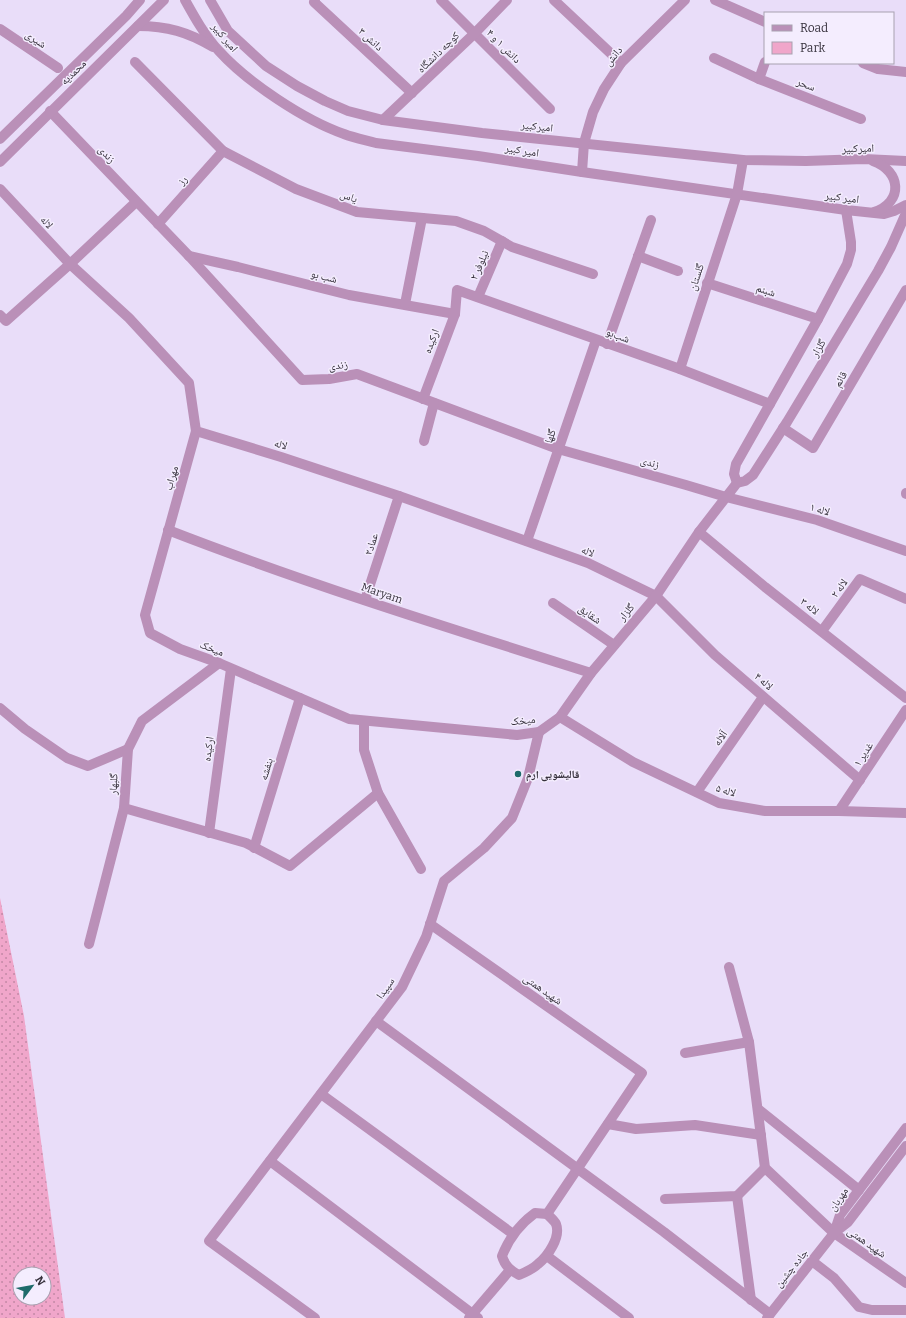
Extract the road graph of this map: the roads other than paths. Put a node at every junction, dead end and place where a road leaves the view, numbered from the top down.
1 (140, 0) edge
2 (164, 0) edge
3 (185, 0) edge
4 (210, 0) edge
5 (441, 0) edge
6 (507, 0) edge
7 (554, 0) edge
8 (685, 0) edge
9 (715, 0) edge
10 (315, 1) edge
11 (764, 22) edge
12 (138, 26) junction
13 (0, 29) edge
14 (474, 34) junction
15 (219, 51) junction
16 (714, 58) dead end
17 (135, 62) dead end
18 (621, 63) junction
19 (764, 64) edge
20 (866, 64) edge
21 (58, 68) dead end
22 (906, 72) edge
23 (759, 79) junction
24 (412, 93) junction
25 (550, 109) dead end
26 (50, 111) junction
27 (861, 119) dead end
28 (383, 120) junction
29 (0, 139) edge
30 (584, 143) junction
31 (223, 151) junction
32 (864, 159) junction
33 (743, 160) junction
34 (906, 161) edge
35 (0, 162) edge
36 (582, 172) junction
37 (0, 189) edge
38 (737, 194) junction
39 (136, 202) junction
40 (906, 205) edge
41 (846, 210) junction
42 (872, 212) junction
43 (906, 213) edge
44 (422, 218) junction
45 (651, 220) dead end
46 (158, 224) junction
47 (502, 241) junction
48 (189, 256) junction
49 (638, 256) junction
50 (70, 264) junction
51 (678, 271) dead end
52 (593, 274) dead end
53 (707, 283) junction
54 (457, 290) joint
55 (906, 290) edge
56 (478, 298) junction
57 (405, 304) junction
58 (0, 314) edge
59 (454, 314) junction
60 (818, 319) junction
61 (596, 340) junction
62 (607, 344) junction
63 (680, 369) junction
64 (423, 399) junction
65 (434, 403) junction
66 (770, 404) junction
67 (783, 428) junction
68 (196, 432) junction
69 (424, 441) dead end
70 (558, 449) junction
71 (737, 483) junction
72 (399, 496) junction
73 (726, 497) junction
74 (168, 530) junction
75 (699, 532) junction
76 (527, 541) junction
77 (906, 550) edge
78 (656, 596) junction
79 (906, 598) edge
80 (365, 600) junction
81 (553, 603) dead end
82 (822, 631) junction
83 (614, 645) junction
84 (219, 663) junction
85 (231, 669) junction
86 (591, 672) junction
87 (763, 697) junction
88 (300, 698) junction
89 (906, 698) edge
90 (0, 708) edge
91 (906, 710) edge
92 (560, 717) junction
93 (364, 721) junction
94 (539, 732) junction
95 (128, 748) junction
96 (860, 780) junction
97 (697, 792) junction
98 (378, 793) junction
99 (124, 808) junction
100 (839, 811) junction
101 (906, 813) edge
102 (209, 833) junction
103 (254, 848) junction
104 (421, 869) dead end
105 (430, 924) junction
106 (89, 944) dead end
107 (729, 967) dead end
108 (376, 1021) junction
109 (749, 1042) junction
110 (685, 1053) dead end
111 (321, 1094) junction
112 (758, 1109) junction
113 (608, 1124) junction
114 (906, 1128) edge
115 (761, 1135) junction
116 (906, 1146) edge
117 (270, 1161) junction
118 (765, 1168) junction
119 (577, 1169) junction
120 (859, 1190) junction
121 (737, 1196) junction
122 (665, 1198) dead end
123 (547, 1214) junction
124 (834, 1233) junction
125 (513, 1234) junction
126 (547, 1256) junction
127 (812, 1261) junction
128 (510, 1270) junction
129 (906, 1283) edge
130 (750, 1300) junction
131 (906, 1310) edge
132 (768, 1316) edge
133 (473, 1317) edge
134 (315, 1318) edge
135 (629, 1318) edge

1 - 29 street, محمدیه
2 - 12 street, محمدیه
3 - 15 street, امیر کبیر
4 - 28 street, امیرکبیر
5 - 14 street, دانش ۱ و ۴
6 - 14 street, کوچه دانشگاه
7 - 18 street
8 - 18 street, دانش
9 - 11 street
10 - 24 street, دانش ۳
12 - 15 street
12 - 26 street, محمدیه
13 - 21 street, شیری
14 - 24 street, کوچه دانشگاه
14 - 25 street, دانش ۱ و ۴
15 - 36 street, امیر کبیر
16 - 23 street, سحر
17 - 31 street, یاس
18 - 30 street, دانش
19 - 23 street
20 - 22 street
23 - 27 street, سحر
24 - 28 street, کوچه دانشگاه
26 - 35 street, محمدیه
26 - 39 street, زندی
28 - 30 street, امیرکبیر
30 - 33 street, امیرکبیر
30 - 36 street, دانش
31 - 44 street, یاس
31 - 46 street, رز
32 - 33 street, امیرکبیر
32 - 34 street, امیرکبیر
32 - 42 street
33 - 38 street, گلستان
36 - 38 street, امیر کبیر
37 - 50 street, لاله
38 - 41 street, امیر کبیر
38 - 53 street, گلستان
39 - 46 street, زندی
39 - 50 street
40 - 42 street, امیر کبیر
41 - 42 street, امیر کبیر
41 - 60 street, گلزار
43 - 67 street, گلزار
44 - 47 street, یاس
44 - 57 street
45 - 49 street
46 - 48 street, زندی
47 - 52 street, یاس
47 - 56 street, نیلوفر ۲
48 - 57 street, شب بو
48 - 64 street, زندی
49 - 51 street
49 - 62 street
50 - 58 street
50 - 68 street, لاله
53 - 60 street, شبنم
53 - 63 street, گلستان
54 - 56 street, شب‌بو
54 - 59 street, ارکیده
55 - 67 street, قائم
56 - 61 street, شب‌بو
57 - 59 street, شب بو
59 - 64 street, ارکیده
60 - 66 street, گلزار
61 - 62 street, شب‌بو
61 - 70 street, گلها
62 - 63 street, شب‌بو
63 - 66 street, شب‌بو
64 - 65 street, زندی
65 - 69 street
65 - 70 street, زندی
66 - 71 street, گلزار
67 - 71 street, گلزار
68 - 72 street, لاله
68 - 74 street, مهراب
70 - 73 street, زندی
70 - 76 street, گلها
71 - 73 street, گلزار
72 - 76 street, لاله
72 - 80 street, عماد۲
73 - 75 street, گلزار
73 - 77 street, لاله ۱
74 - 80 street, Maryam
74 - 84 street, میخک
75 - 78 street, گلزار
75 - 82 street, لاله ۳
76 - 78 street, لاله
78 - 83 street, گلزار
78 - 87 street, لاله ۴
79 - 82 street, لاله ۲
80 - 86 street, Maryam
81 - 83 street, شقایق
82 - 89 street, لاله ۳
83 - 86 street, گلزار
84 - 85 street, میخک
84 - 95 street, گلبهار
85 - 88 street, میخک
85 - 102 street, ارکیده
86 - 92 street, گلزار
87 - 96 street, لاله ۴
87 - 97 street, آلاله
88 - 93 street, میخک
88 - 103 street, بنفشه
90 - 95 street
91 - 96 street, غدیر ۱
92 - 94 street, میخک
92 - 97 street, لاله ۵
93 - 94 street, میخک
93 - 98 street
94 - 105 street, سپیدا
95 - 99 street, گلبهار
96 - 100 street, غدیر ۱
97 - 100 street, لاله ۵
98 - 103 street
98 - 104 street
99 - 102 street
99 - 106 street, گلبهار
100 - 101 street, لاله ۵
102 - 103 street
105 - 108 street, سپیدا
105 - 113 street, شهید همتی
107 - 109 street
108 - 111 street, سپیدا
108 - 119 street
109 - 110 street
109 - 112 street
111 - 117 street, سپیدا
111 - 125 street
112 - 115 street
112 - 120 street
113 - 115 street
113 - 119 street
114 - 120 street, مهربان
115 - 118 street
116 - 124 street, مهربان
117 - 133 street
117 - 134 street, سپیدا
118 - 121 street
118 - 124 street, شهید همتی
119 - 123 street
119 - 130 street
120 - 124 street, مهربان
121 - 122 street
121 - 130 street
123 - 125 street
123 - 126 street
124 - 127 street, جاده چشین
124 - 129 street, شهید همتی
125 - 128 street
126 - 128 street
126 - 135 street
127 - 131 street
127 - 132 street, جاده چشین
128 - 133 street
130 - 132 street

